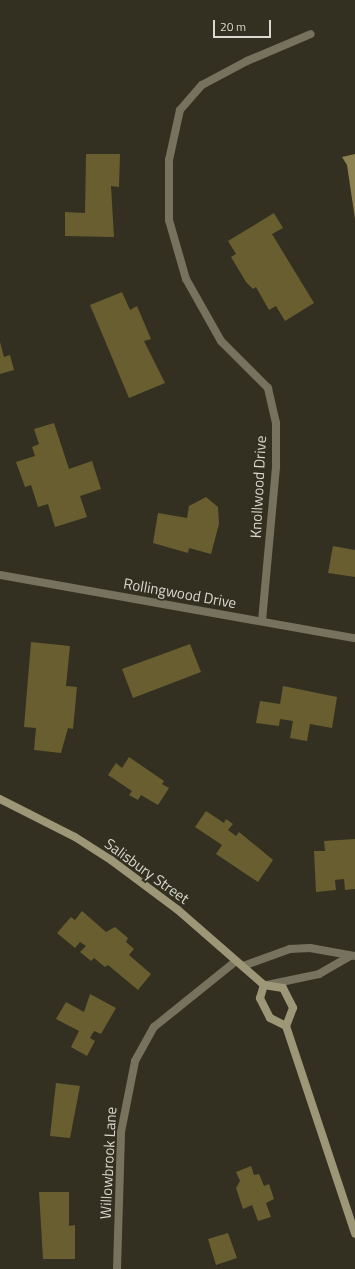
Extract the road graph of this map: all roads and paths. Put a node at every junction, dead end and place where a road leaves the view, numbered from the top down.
1 (311, 34) dead end
2 (0, 575) edge
3 (262, 621) junction
4 (355, 638) edge
5 (0, 800) edge
6 (352, 956) edge
7 (236, 961) junction
8 (243, 966) junction
9 (264, 985) junction
10 (286, 1026) junction
11 (355, 1234) edge
12 (117, 1269) edge

1 - 3 street, Knollwood Drive
2 - 3 street, Rollingwood Drive
3 - 4 street, Rollingwood Drive
5 - 7 main road, Salisbury Street
6 - 8 street
6 - 9 street
7 - 8 main road, Salisbury Street
7 - 12 street, Willowbrook Lane
8 - 9 main road, Salisbury Street
9 - 10 main road
9 - 10 main road
10 - 11 main road

